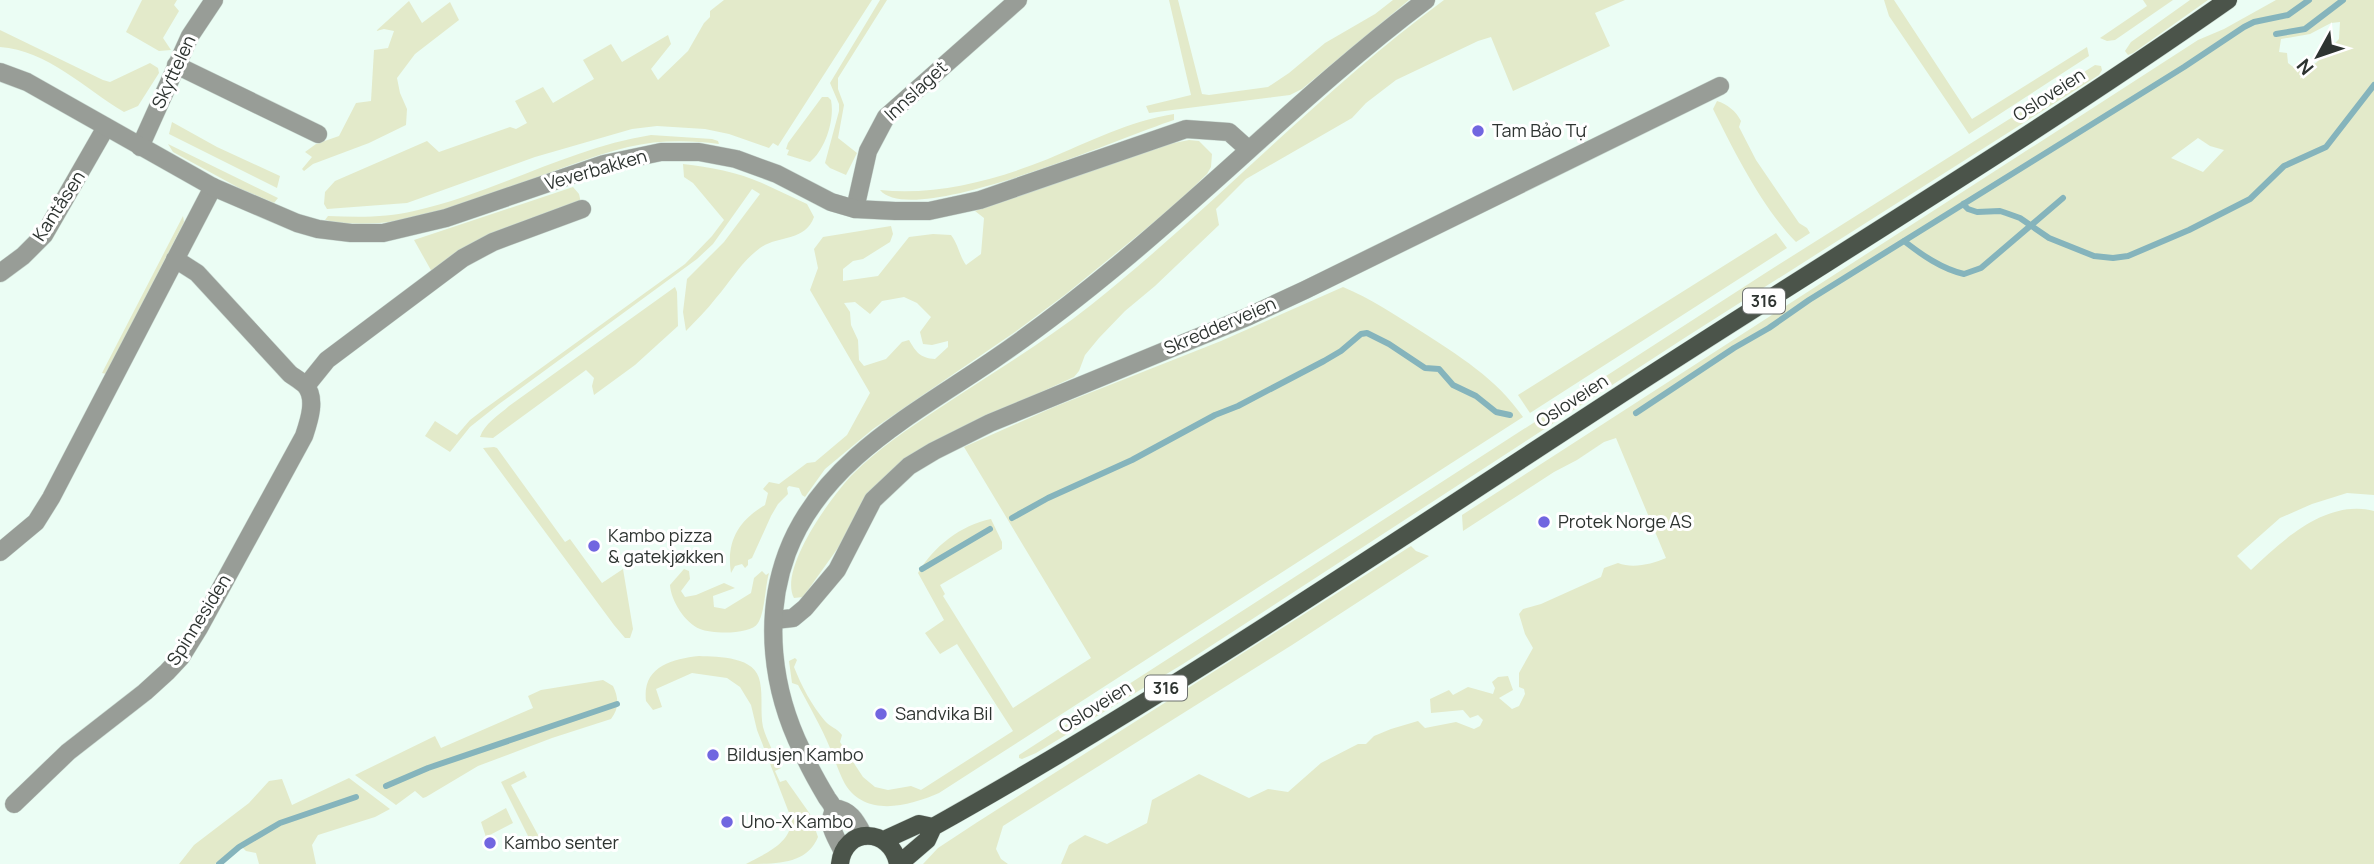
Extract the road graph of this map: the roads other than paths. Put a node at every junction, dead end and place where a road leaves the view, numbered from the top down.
1 (214, 0) edge
2 (1018, 0) edge
3 (1426, 0) edge
4 (2228, 0) edge
5 (176, 65) junction
6 (0, 72) edge
7 (1720, 86) dead end
8 (106, 127) junction
9 (318, 134) dead end
10 (140, 147) junction
11 (1248, 149) junction
12 (213, 187) junction
13 (582, 209) dead end
14 (855, 209) junction
15 (175, 260) junction
16 (0, 273) edge
17 (306, 386) junction
18 (0, 552) edge
19 (775, 620) junction
20 (14, 804) dead end
21 (833, 808) junction
22 (933, 827) junction
23 (864, 836) junction
24 (884, 840) junction
25 (842, 858) edge
26 (899, 864) edge

1 - 5 street, Skyttelen
2 - 14 street, Innslaget
3 - 11 street
4 - 22 main road, Osloveien / 316
5 - 9 street
5 - 10 street, Skyttelen
6 - 8 street, Veverbakken
7 - 19 street, Skredderveien
8 - 10 street, Veverbakken
8 - 16 street, Kantåsen
10 - 12 street, Veverbakken
11 - 14 street, Veverbakken
11 - 19 street
12 - 14 street, Veverbakken
12 - 15 street
13 - 17 street
15 - 17 street
15 - 18 street
17 - 20 street, Spinnesiden
19 - 21 street
21 - 23 street
21 - 25 street
22 - 24 main road, Osloveien / 316
22 - 26 main road, Osloveien / 316
23 - 24 main road
23 - 25 main road
24 - 26 main road, 316

